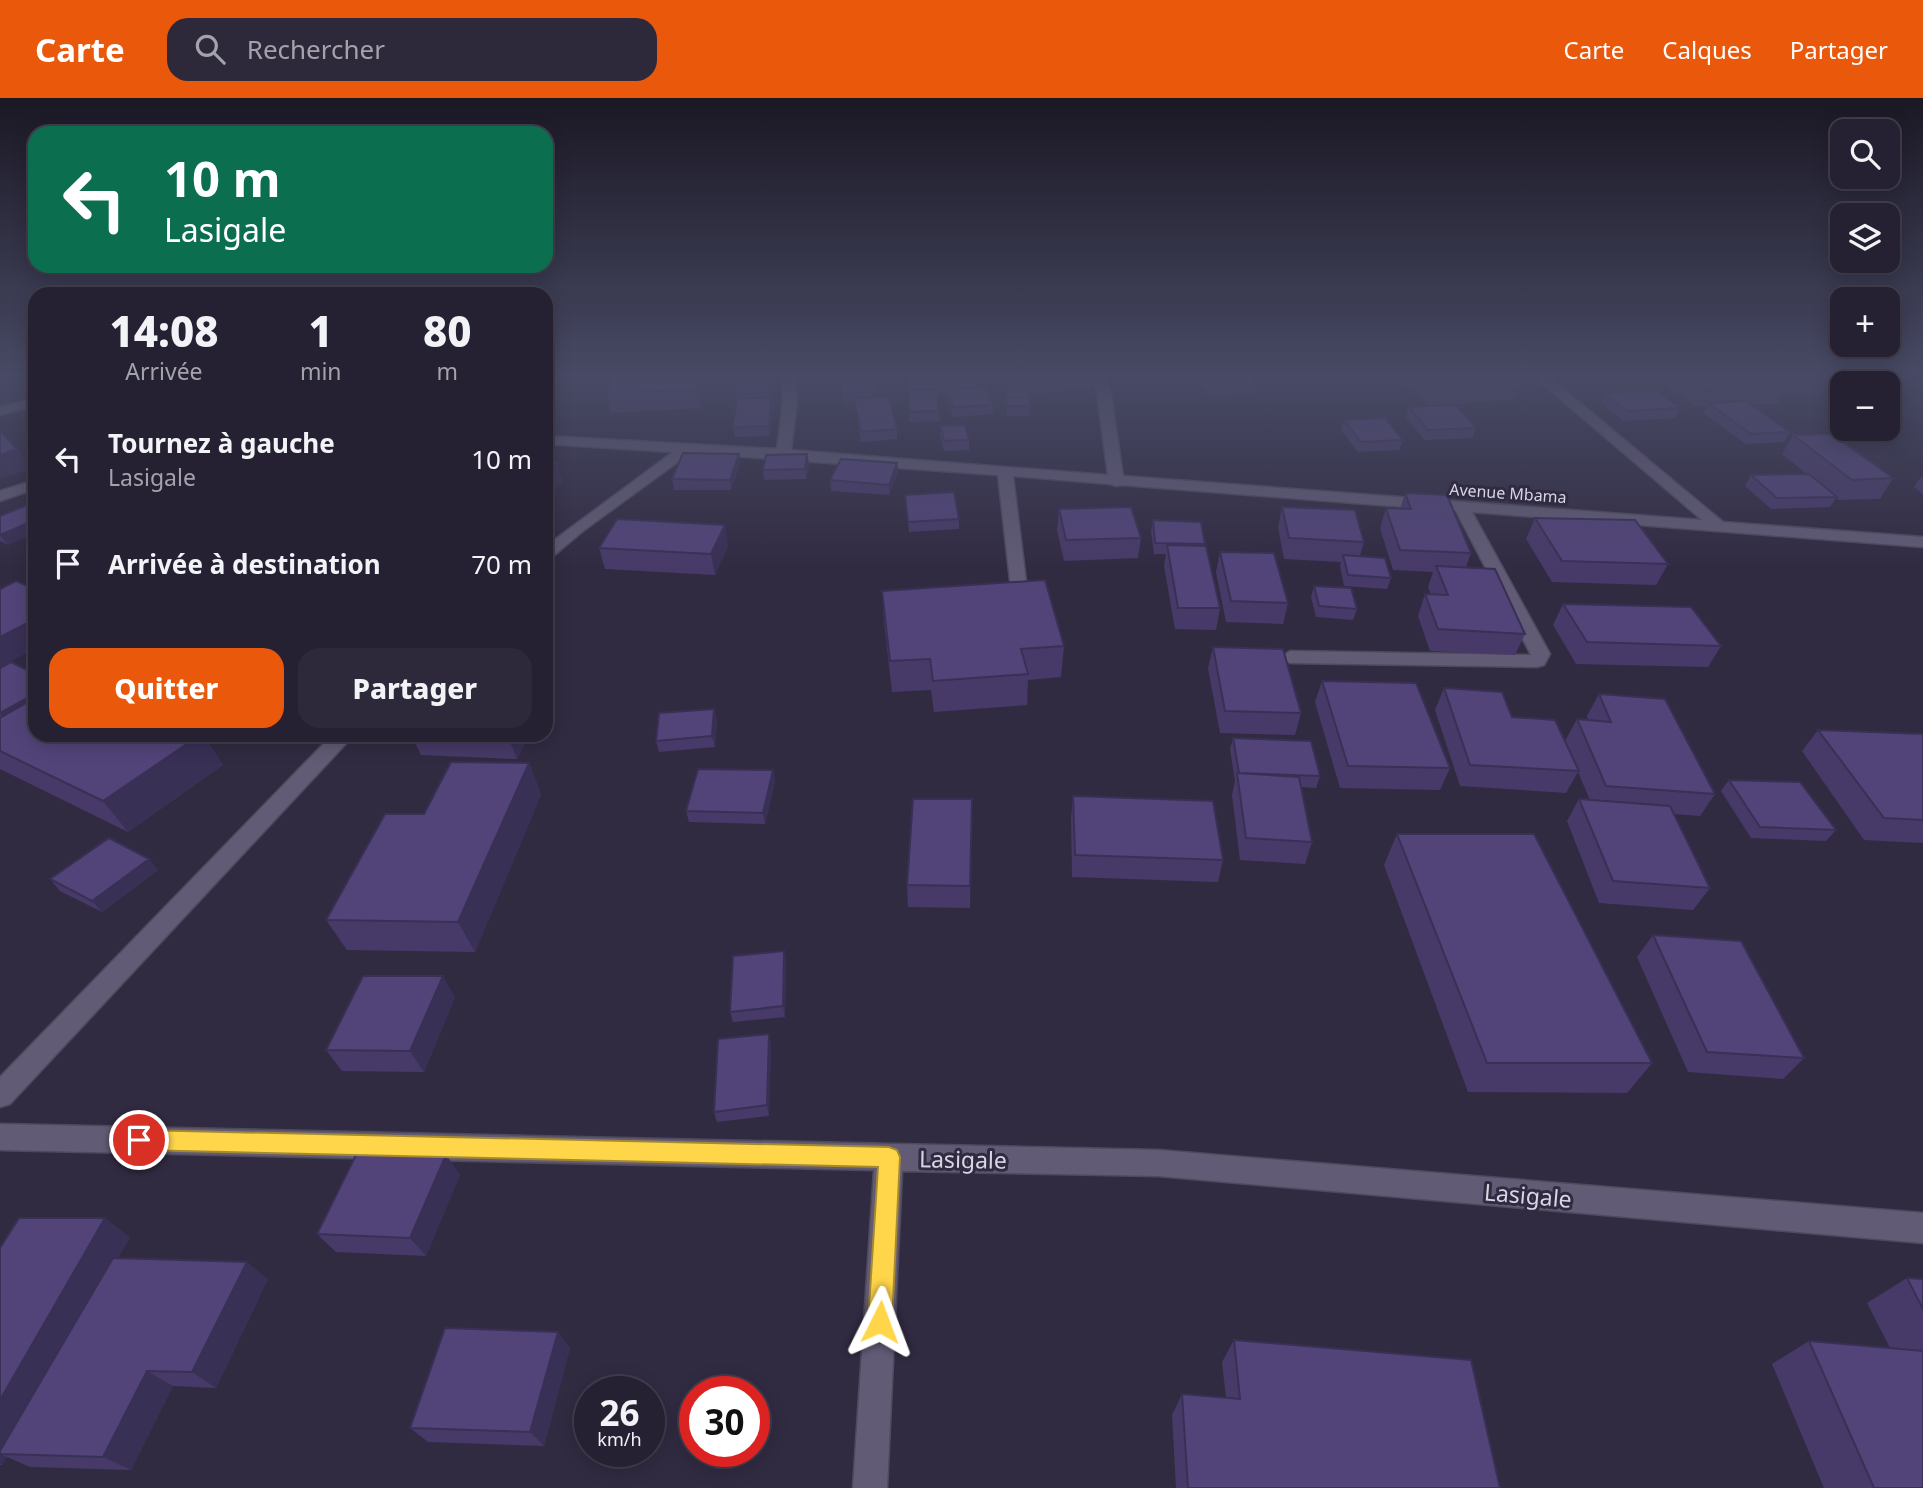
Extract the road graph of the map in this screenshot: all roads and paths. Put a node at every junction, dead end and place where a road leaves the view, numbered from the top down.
1 (785, 438) edge
2 (1110, 438) edge
3 (1614, 438) edge
4 (553, 441) edge
5 (685, 450) junction
6 (783, 454) junction
7 (1005, 472) junction
8 (1116, 482) junction
9 (28, 486) edge
10 (0, 496) edge
11 (1462, 507) junction
12 (1720, 527) junction
13 (1923, 542) edge
14 (553, 548) edge
15 (1019, 589) edge
16 (1290, 657) dead end
17 (337, 742) edge
18 (0, 1095) edge
19 (0, 1137) edge
20 (889, 1157) junction
21 (1923, 1228) edge
22 (870, 1488) edge

1 - 6 street
2 - 8 street
3 - 12 street
4 - 5 street, Avenue Mbama
5 - 6 street, Avenue Mbama
5 - 14 street
6 - 7 street, Avenue Mbama
7 - 8 street, Avenue Mbama
7 - 15 street
8 - 11 street, Avenue Mbama
9 - 10 street
11 - 12 street, Avenue Mbama
11 - 16 street
12 - 13 street, Avenue Mbama
17 - 18 street
19 - 20 street, Lasigale
20 - 21 street, Lasigale
20 - 22 street

